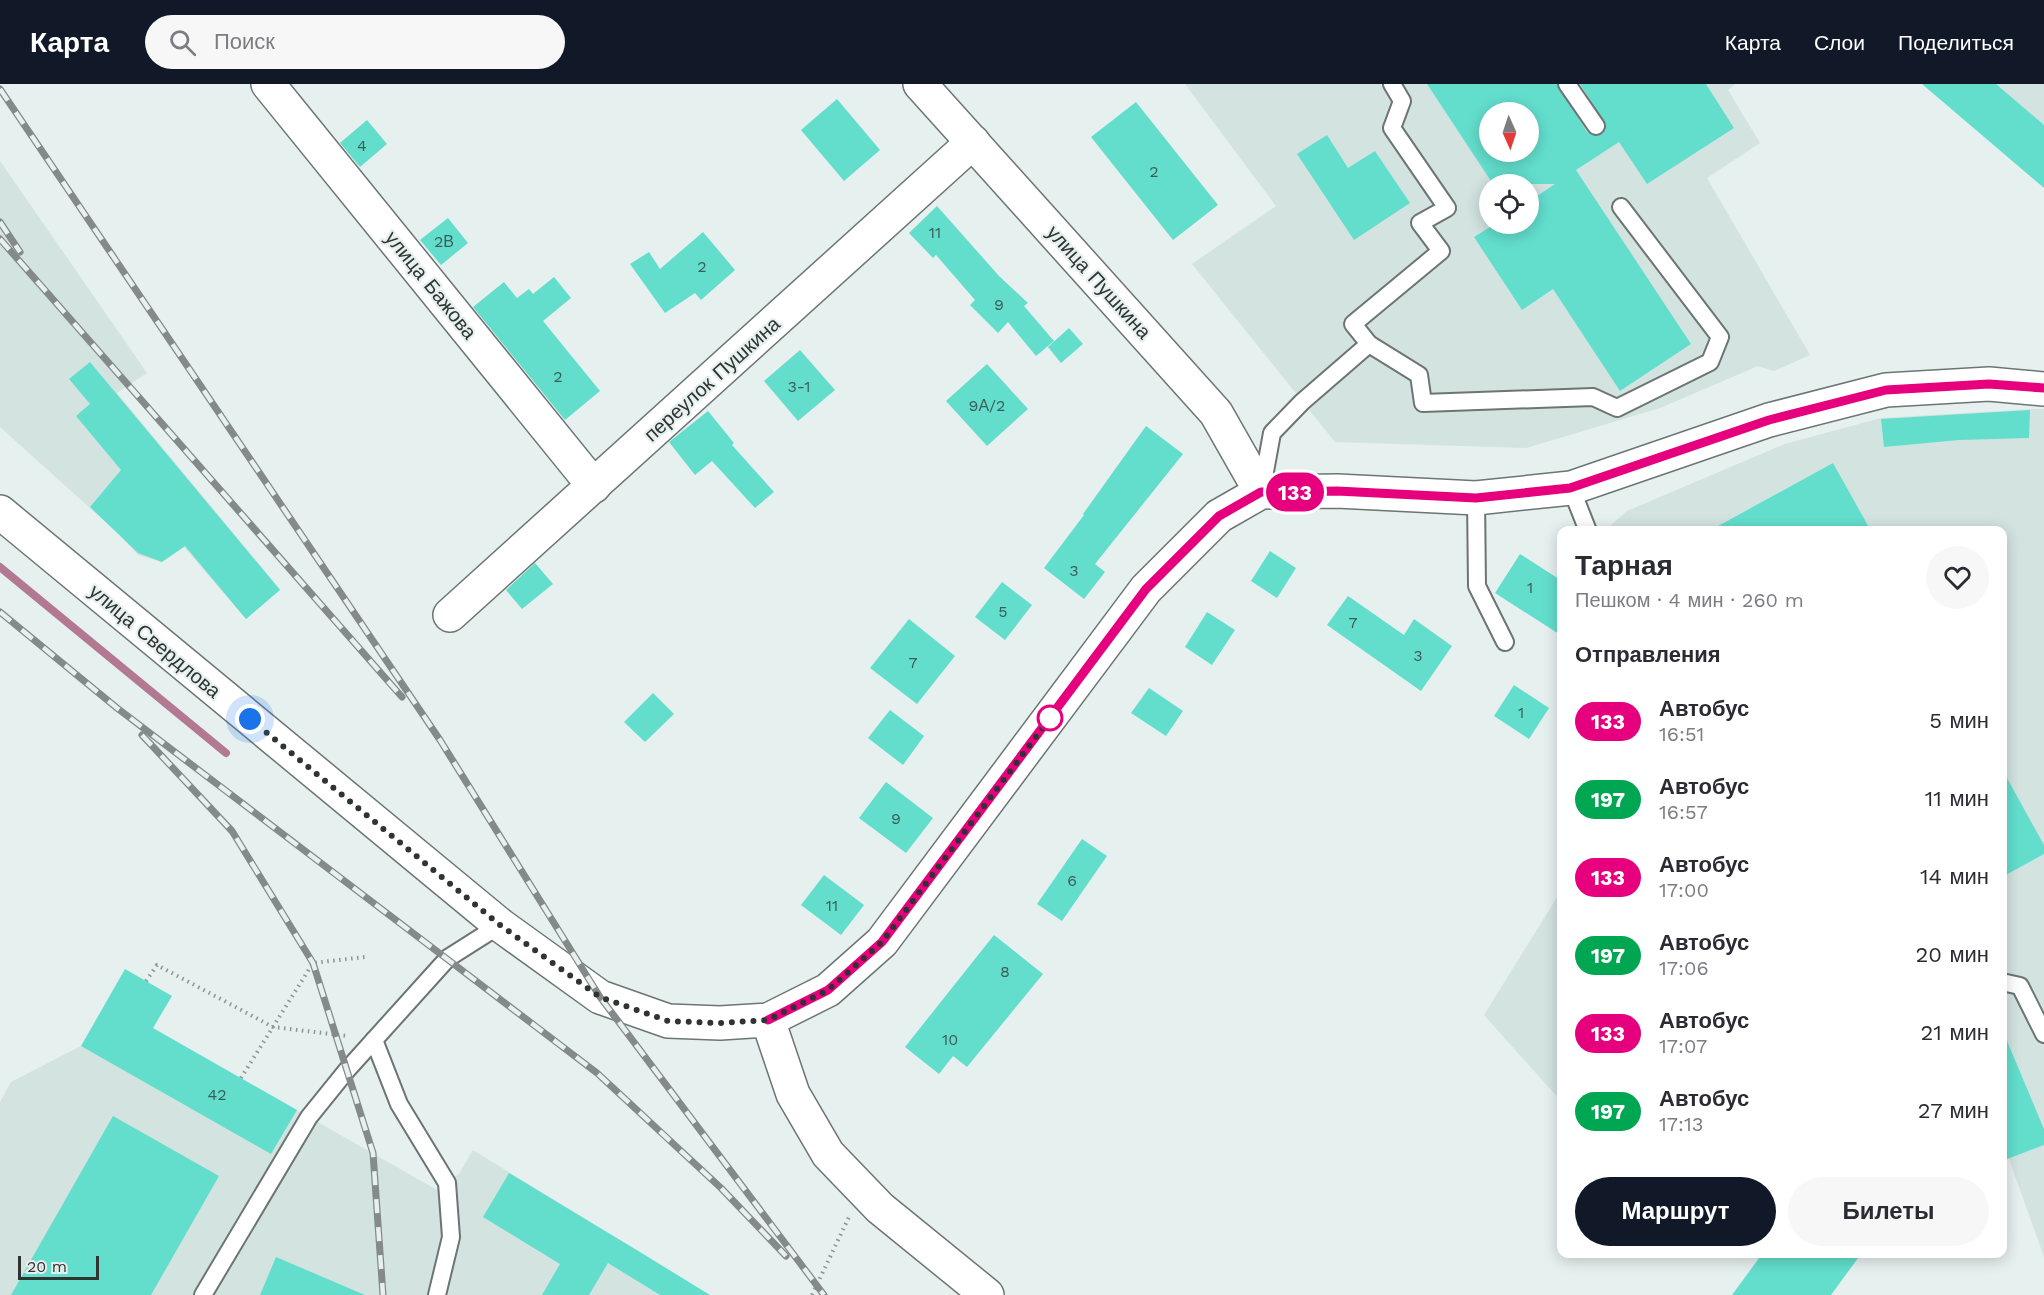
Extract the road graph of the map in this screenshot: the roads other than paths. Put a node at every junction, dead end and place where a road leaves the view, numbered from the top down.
1 (268, 84) edge
2 (920, 84) edge
3 (1392, 84) edge
4 (1567, 84) edge
5 (1596, 126) dead end
6 (973, 142) junction
7 (1621, 207) dead end
8 (1369, 344) junction
9 (2044, 388) edge
10 (594, 486) junction
11 (1570, 488) junction
12 (1261, 492) junction
13 (1476, 498) junction
14 (0, 512) edge
15 (1586, 526) edge
16 (450, 615) dead end
17 (1504, 642) dead end
18 (500, 925) junction
19 (2007, 983) edge
20 (768, 1020) junction
21 (2044, 1034) edge
22 (374, 1040) junction
23 (203, 1295) edge
24 (437, 1295) edge
25 (987, 1295) edge

1 - 10 main road, улица Бажова
2 - 6 main road, улица Пушкина
3 - 8 lane
4 - 5 lane
6 - 10 main road, переулок Пушкина
6 - 12 main road, улица Пушкина
7 - 8 lane
8 - 12 lane
9 - 11 main road
10 - 16 main road, переулок Пушкина
11 - 13 main road
11 - 15 lane
12 - 13 main road
12 - 20 main road
13 - 17 lane
14 - 18 main road, улица Свердлова
18 - 20 main road, улица Свердлова
18 - 22 lane
19 - 21 lane
20 - 25 main road
22 - 23 lane
22 - 24 lane

